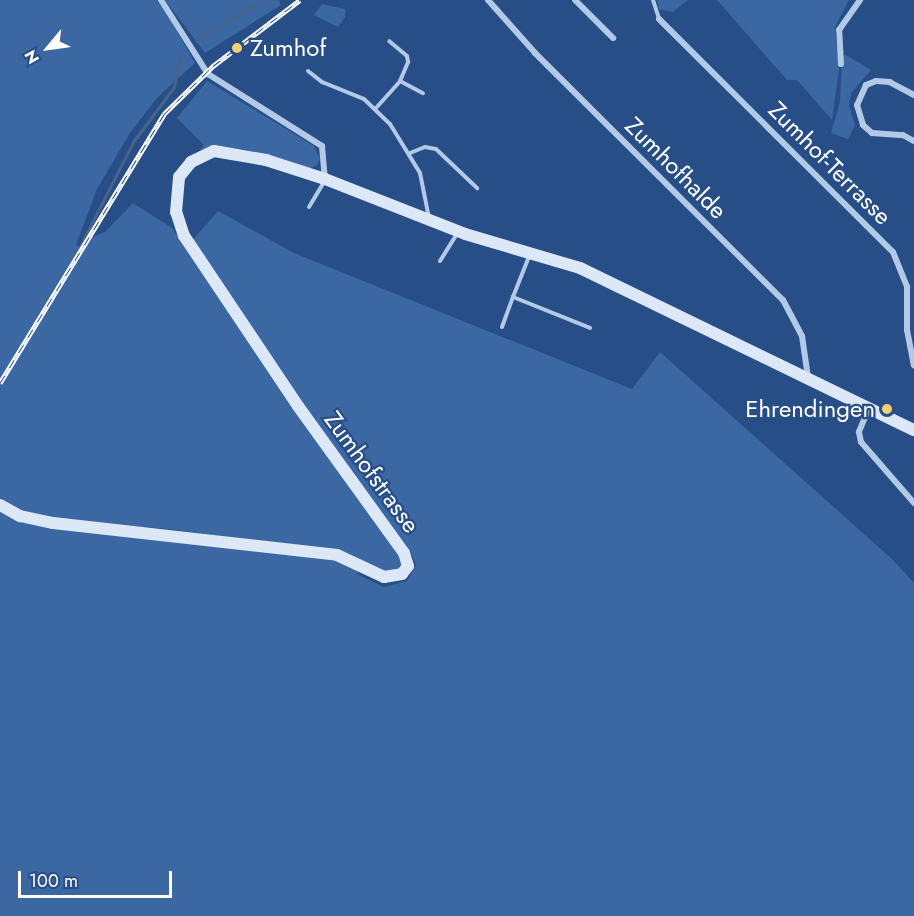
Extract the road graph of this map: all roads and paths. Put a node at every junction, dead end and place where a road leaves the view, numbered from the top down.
1 (161, 0) edge
2 (488, 0) edge
3 (575, 0) edge
4 (653, 0) edge
5 (860, 0) edge
6 (659, 19) joint
7 (613, 38) dead end
8 (389, 41) dead end
9 (841, 64) dead end
10 (308, 71) dead end
11 (399, 81) junction
12 (423, 93) dead end
13 (914, 95) edge
14 (376, 108) junction
15 (914, 141) edge
16 (410, 153) junction
17 (325, 179) junction
18 (477, 188) dead end
19 (309, 207) dead end
20 (429, 220) junction
21 (458, 232) junction
22 (530, 253) junction
23 (440, 261) dead end
24 (513, 297) junction
25 (502, 327) dead end
26 (590, 328) dead end
27 (914, 364) edge
28 (808, 377) junction
29 (870, 407) junction
30 (914, 430) edge
31 (914, 503) edge
32 (0, 505) edge

1 - 17 street
2 - 28 street, Zumhofhalde
3 - 7 street
4 - 6 lane
5 - 9 street
6 - 27 street, Zumhof-Terrasse
8 - 11 lane
10 - 14 lane
11 - 12 lane
11 - 14 lane
13 - 15 street
14 - 16 lane
16 - 18 lane
16 - 20 lane
17 - 19 lane
17 - 20 street, Zumhofstrasse
17 - 32 street, Zumhofstrasse
20 - 21 street, Zumhofstrasse
21 - 22 street, Zumhofstrasse
21 - 23 lane
22 - 24 lane
22 - 28 street, Zumhofstrasse
24 - 25 lane
24 - 26 lane
28 - 29 street, Zumhofstrasse
29 - 30 street, Zumhofstrasse
29 - 31 street

